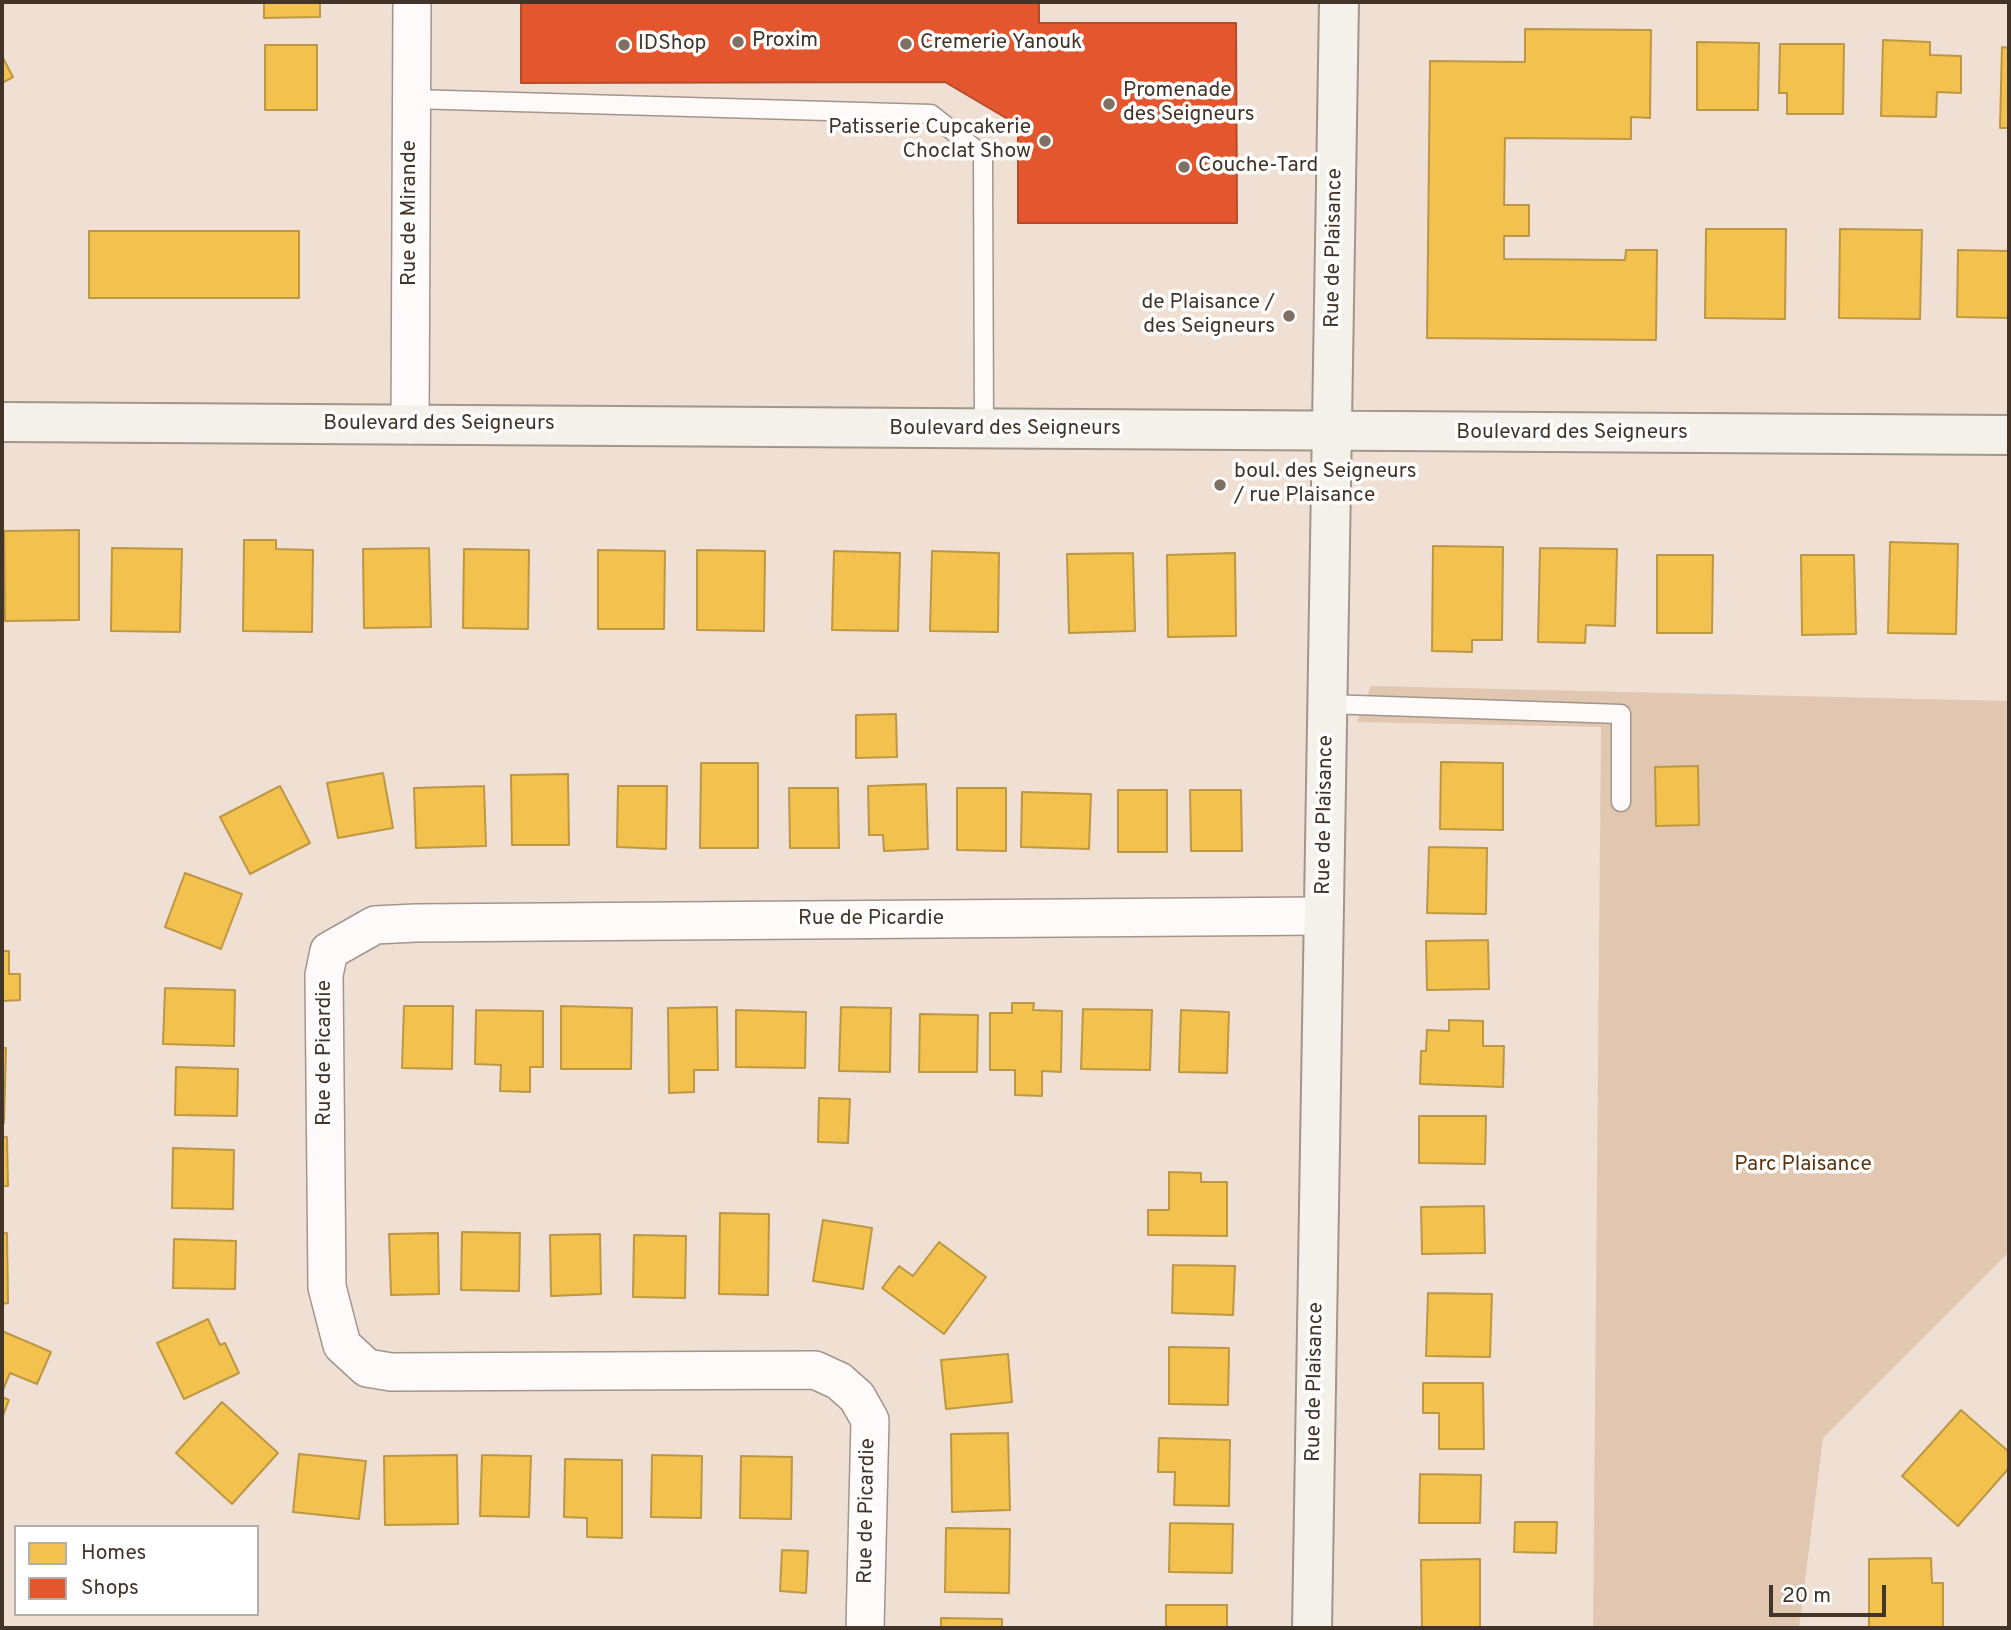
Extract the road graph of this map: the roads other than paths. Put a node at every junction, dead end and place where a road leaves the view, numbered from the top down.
1 (412, 2) edge
2 (1339, 2) edge
3 (412, 99) junction
4 (2, 422) edge
5 (410, 425) junction
6 (984, 430) junction
7 (1332, 433) junction
8 (2009, 435) edge
9 (1327, 704) junction
10 (1621, 802) dead end
11 (1324, 916) junction
12 (865, 1628) edge
13 (1312, 1628) edge

1 - 3 street, Rue de Mirande
2 - 7 street, Rue de Plaisance
3 - 5 street, Rue de Mirande
3 - 6 lane
4 - 5 street, Boulevard des Seigneurs
5 - 6 street, Boulevard des Seigneurs
6 - 7 street, Boulevard des Seigneurs
7 - 8 street, Boulevard des Seigneurs
7 - 9 street, Rue de Plaisance
9 - 10 lane
9 - 11 street, Rue de Plaisance
11 - 12 street, Rue de Picardie
11 - 13 street, Rue de Plaisance

